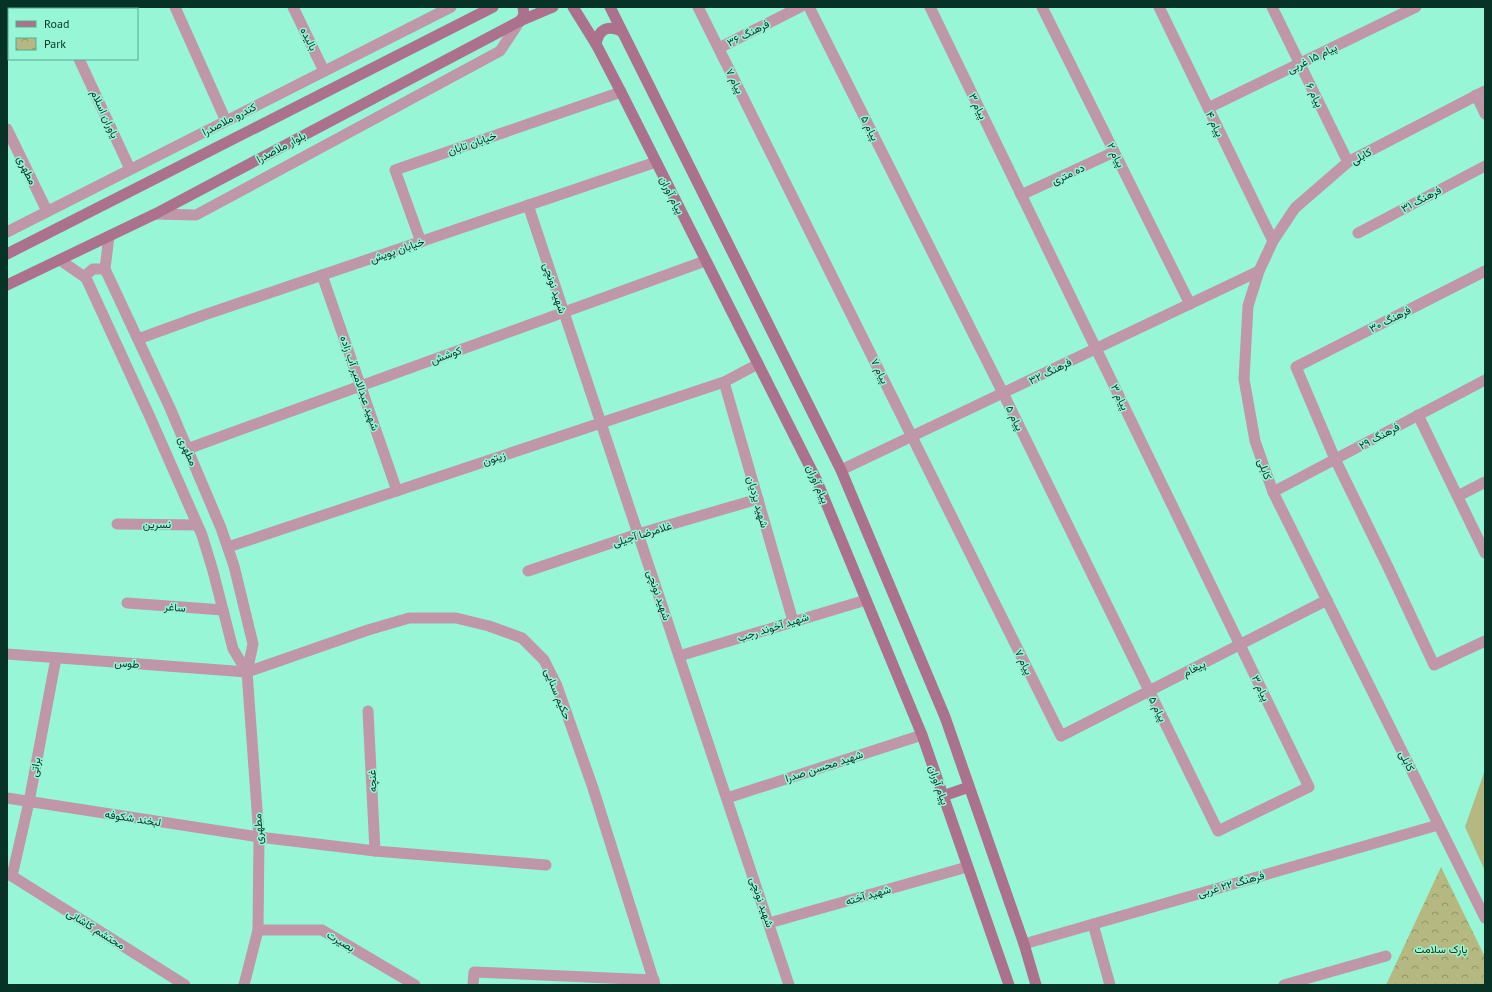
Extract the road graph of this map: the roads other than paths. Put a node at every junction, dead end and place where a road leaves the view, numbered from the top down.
1 (175, 7) edge
2 (293, 7) edge
3 (451, 7) edge
4 (493, 7) edge
5 (523, 7) edge
6 (553, 7) edge
7 (574, 7) edge
8 (610, 7) edge
9 (698, 7) edge
10 (800, 7) edge
11 (809, 7) edge
12 (930, 7) edge
13 (1042, 7) edge
14 (1158, 7) edge
15 (1272, 7) edge
16 (1416, 7) edge
17 (520, 21) junction
18 (621, 31) junction
19 (596, 44) junction
20 (719, 48) junction
21 (79, 60) edge
22 (1300, 64) junction
23 (324, 71) junction
24 (621, 92) junction
25 (1480, 93) edge
26 (1208, 108) junction
27 (1485, 114) edge
28 (226, 121) junction
29 (7, 129) edge
30 (1114, 152) junction
31 (656, 162) junction
32 (1348, 162) junction
33 (1485, 166) edge
34 (130, 169) junction
35 (1021, 195) junction
36 (528, 205) junction
37 (47, 211) junction
38 (155, 214) junction
39 (7, 232) edge
40 (1358, 233) dead end
41 (109, 236) junction
42 (1273, 241) junction
43 (421, 242) junction
44 (7, 254) edge
45 (60, 260) junction
46 (705, 261) junction
47 (105, 269) junction
48 (1258, 271) junction
49 (1485, 271) edge
50 (322, 275) junction
51 (86, 278) junction
52 (7, 285) edge
53 (1190, 304) junction
54 (564, 312) junction
55 (138, 339) junction
56 (1096, 348) junction
57 (758, 364) junction
58 (1485, 380) edge
59 (724, 382) junction
60 (361, 386) junction
61 (1003, 393) junction
62 (1418, 415) junction
63 (601, 423) junction
64 (912, 437) junction
65 (187, 449) junction
66 (1335, 459) junction
67 (841, 470) junction
68 (1485, 482) edge
69 (397, 491) junction
70 (1273, 492) junction
71 (1458, 496) junction
72 (758, 499) junction
73 (117, 524) dead end
74 (197, 525) junction
75 (638, 534) junction
76 (228, 547) junction
77 (1485, 554) edge
78 (528, 571) dead end
79 (866, 600) junction
80 (1327, 600) junction
81 (127, 603) dead end
82 (223, 610) junction
83 (793, 621) junction
84 (1485, 641) edge
85 (1240, 644) junction
86 (7, 654) edge
87 (679, 656) junction
88 (56, 658) junction
89 (247, 672) junction
90 (1149, 691) junction
91 (368, 711) dead end
92 (922, 735) junction
93 (1061, 736) joint
94 (969, 787) junction
95 (943, 796) junction
96 (7, 798) edge
97 (726, 798) junction
98 (29, 802) junction
99 (1438, 825) junction
100 (1218, 831) joint
101 (259, 837) junction
102 (375, 851) junction
103 (546, 865) dead end
104 (967, 867) junction
105 (9, 875) edge
106 (1480, 899) edge
107 (1485, 918) edge
108 (769, 923) junction
109 (1092, 924) junction
110 (258, 930) junction
111 (1024, 944) junction
112 (1386, 956) dead end
113 (655, 983) edge
114 (185, 985) edge
115 (244, 985) edge
116 (415, 985) edge
117 (473, 985) edge
118 (789, 985) edge
119 (1009, 985) edge
120 (1036, 985) edge
121 (1110, 985) edge
122 (1284, 985) edge

1 - 28 street
2 - 23 street, بالیده
3 - 23 street, کندرو ملاصدرا
4 - 44 main road
5 - 17 main road
6 - 17 main road, بلوار ملاصدرا
7 - 19 main road, پیام آوران
8 - 18 main road
9 - 20 street, پیام ۷
10 - 20 street, فرهنگ ۳۶
11 - 61 street, پیام ۵
12 - 35 street, پیام ۳
13 - 30 street, پیام ۲
14 - 26 street, پیام ۴
15 - 22 street, پیام ۶
16 - 22 street, پیام ۱۵ غربی
17 - 38 main road, بلوار ملاصدرا
17 - 38 street
18 - 19 main road
18 - 67 main road
19 - 24 main road, پیام آوران
20 - 64 street, پیام ۷
21 - 34 street, یاوران اسلام
22 - 26 street, پیام ۱۵ غربی
22 - 32 street, پیام ۶
23 - 28 street, کندرو ملاصدرا
24 - 31 main road, پیام آوران
24 - 43 street, خیابان تابان
25 - 27 street
25 - 32 street, کابلی
26 - 42 street, پیام ۴
28 - 34 street, کندرو ملاصدرا
29 - 37 street, مطهری
30 - 35 street, ده متری
30 - 53 street, پیام ۲
31 - 36 street, خیابان پویش
31 - 46 main road, پیام آوران
32 - 42 street, کابلی
33 - 40 street, فرهنگ ۳۱
34 - 37 street, کندرو ملاصدرا
35 - 56 street, پیام ۳
36 - 43 street, خیابان پویش
36 - 54 street, شهید نونچی
37 - 39 street, کندرو ملاصدرا
38 - 41 main road, بلوار ملاصدرا
41 - 45 main road, بلوار ملاصدرا
41 - 47 street
42 - 48 street, کابلی
43 - 50 street, خیابان پویش
45 - 51 street
45 - 52 main road, بلوار ملاصدرا
46 - 54 street, کوشش
46 - 57 main road, پیام آوران
47 - 51 street
47 - 55 street, مطهری
48 - 53 street, فرهنگ ۳۲
48 - 70 street, کابلی
49 - 66 street, فرهنگ ۳۰
50 - 55 street, خیابان پویش
50 - 60 street, شهید عبدالامیر آب زاده
51 - 74 street, مطهری
53 - 56 street, فرهنگ ۳۲
54 - 60 street, کوشش
54 - 63 street, شهید نونچی
55 - 65 street, مطهری
56 - 61 street, فرهنگ ۳۲
56 - 85 street, پیام ۳
57 - 59 street, زیتون
57 - 79 main road, پیام آوران
58 - 62 street, فرهنگ ۲۹
59 - 63 street, زیتون
59 - 72 street, شهید یزدیان
60 - 65 street, کوشش
60 - 69 street, شهید عبدالامیر آب زاده
61 - 64 street, فرهنگ ۳۲
61 - 90 street, پیام ۵
62 - 66 street, فرهنگ ۲۹
62 - 71 street
63 - 69 street, زیتون
63 - 75 street, شهید نونچی
64 - 67 street, فرهنگ ۳۲
64 - 93 street, پیام ۷
65 - 76 street, مطهری
66 - 70 street, فرهنگ ۲۹
66 - 84 street
67 - 94 main road
68 - 71 street
69 - 76 street, زیتون
70 - 80 street, کابلی
71 - 77 street
72 - 75 street, غلامرضا آجیلی
72 - 83 street, شهید یزدیان
73 - 74 street, نسرین
74 - 82 street, مطهری
75 - 78 street, غلامرضا آجیلی
75 - 87 street, شهید نونچی
76 - 89 street, مطهری
79 - 83 street, شهید آخوند رجب
79 - 92 main road, پیام آوران
80 - 85 street, پیغام
80 - 99 street, کابلی
81 - 82 street, ساغر
82 - 89 street, مطهری
83 - 87 street, شهید آخوند رجب
85 - 90 street, پیغام
85 - 100 street, پیام ۳
86 - 88 street, طوس
87 - 97 street, شهید نونچی
88 - 89 street, طوس
88 - 98 street, براتی
89 - 101 street, مطهری
89 - 113 street, حکیم سنایی
90 - 93 street, پیغام
90 - 100 street, پیام ۵
91 - 102 street, غنچه
92 - 95 main road, پیام آوران
92 - 97 street, شهید محسن صدرا
94 - 95 main road
94 - 111 main road
95 - 104 main road, پیام آوران
96 - 98 street, لبخند شکوفه
97 - 108 street, شهید نونچی
98 - 101 street, لبخند شکوفه
98 - 105 street, براتی
99 - 106 street, کابلی
99 - 109 street, فرهنگ ۲۲ غربی
101 - 102 street, لبخند شکوفه
101 - 110 street, مطهری
102 - 103 street, لبخند شکوفه
104 - 108 street, شهید آخته
104 - 119 main road, پیام آوران
105 - 114 street, محتشم کاشانی
106 - 107 street, کابلی
108 - 118 street, شهید نونچی
109 - 111 street, فرهنگ ۲۲ غربی
109 - 121 street
110 - 115 street, مطهری
110 - 116 street, بصیرت
111 - 120 main road
112 - 122 street
113 - 117 street

